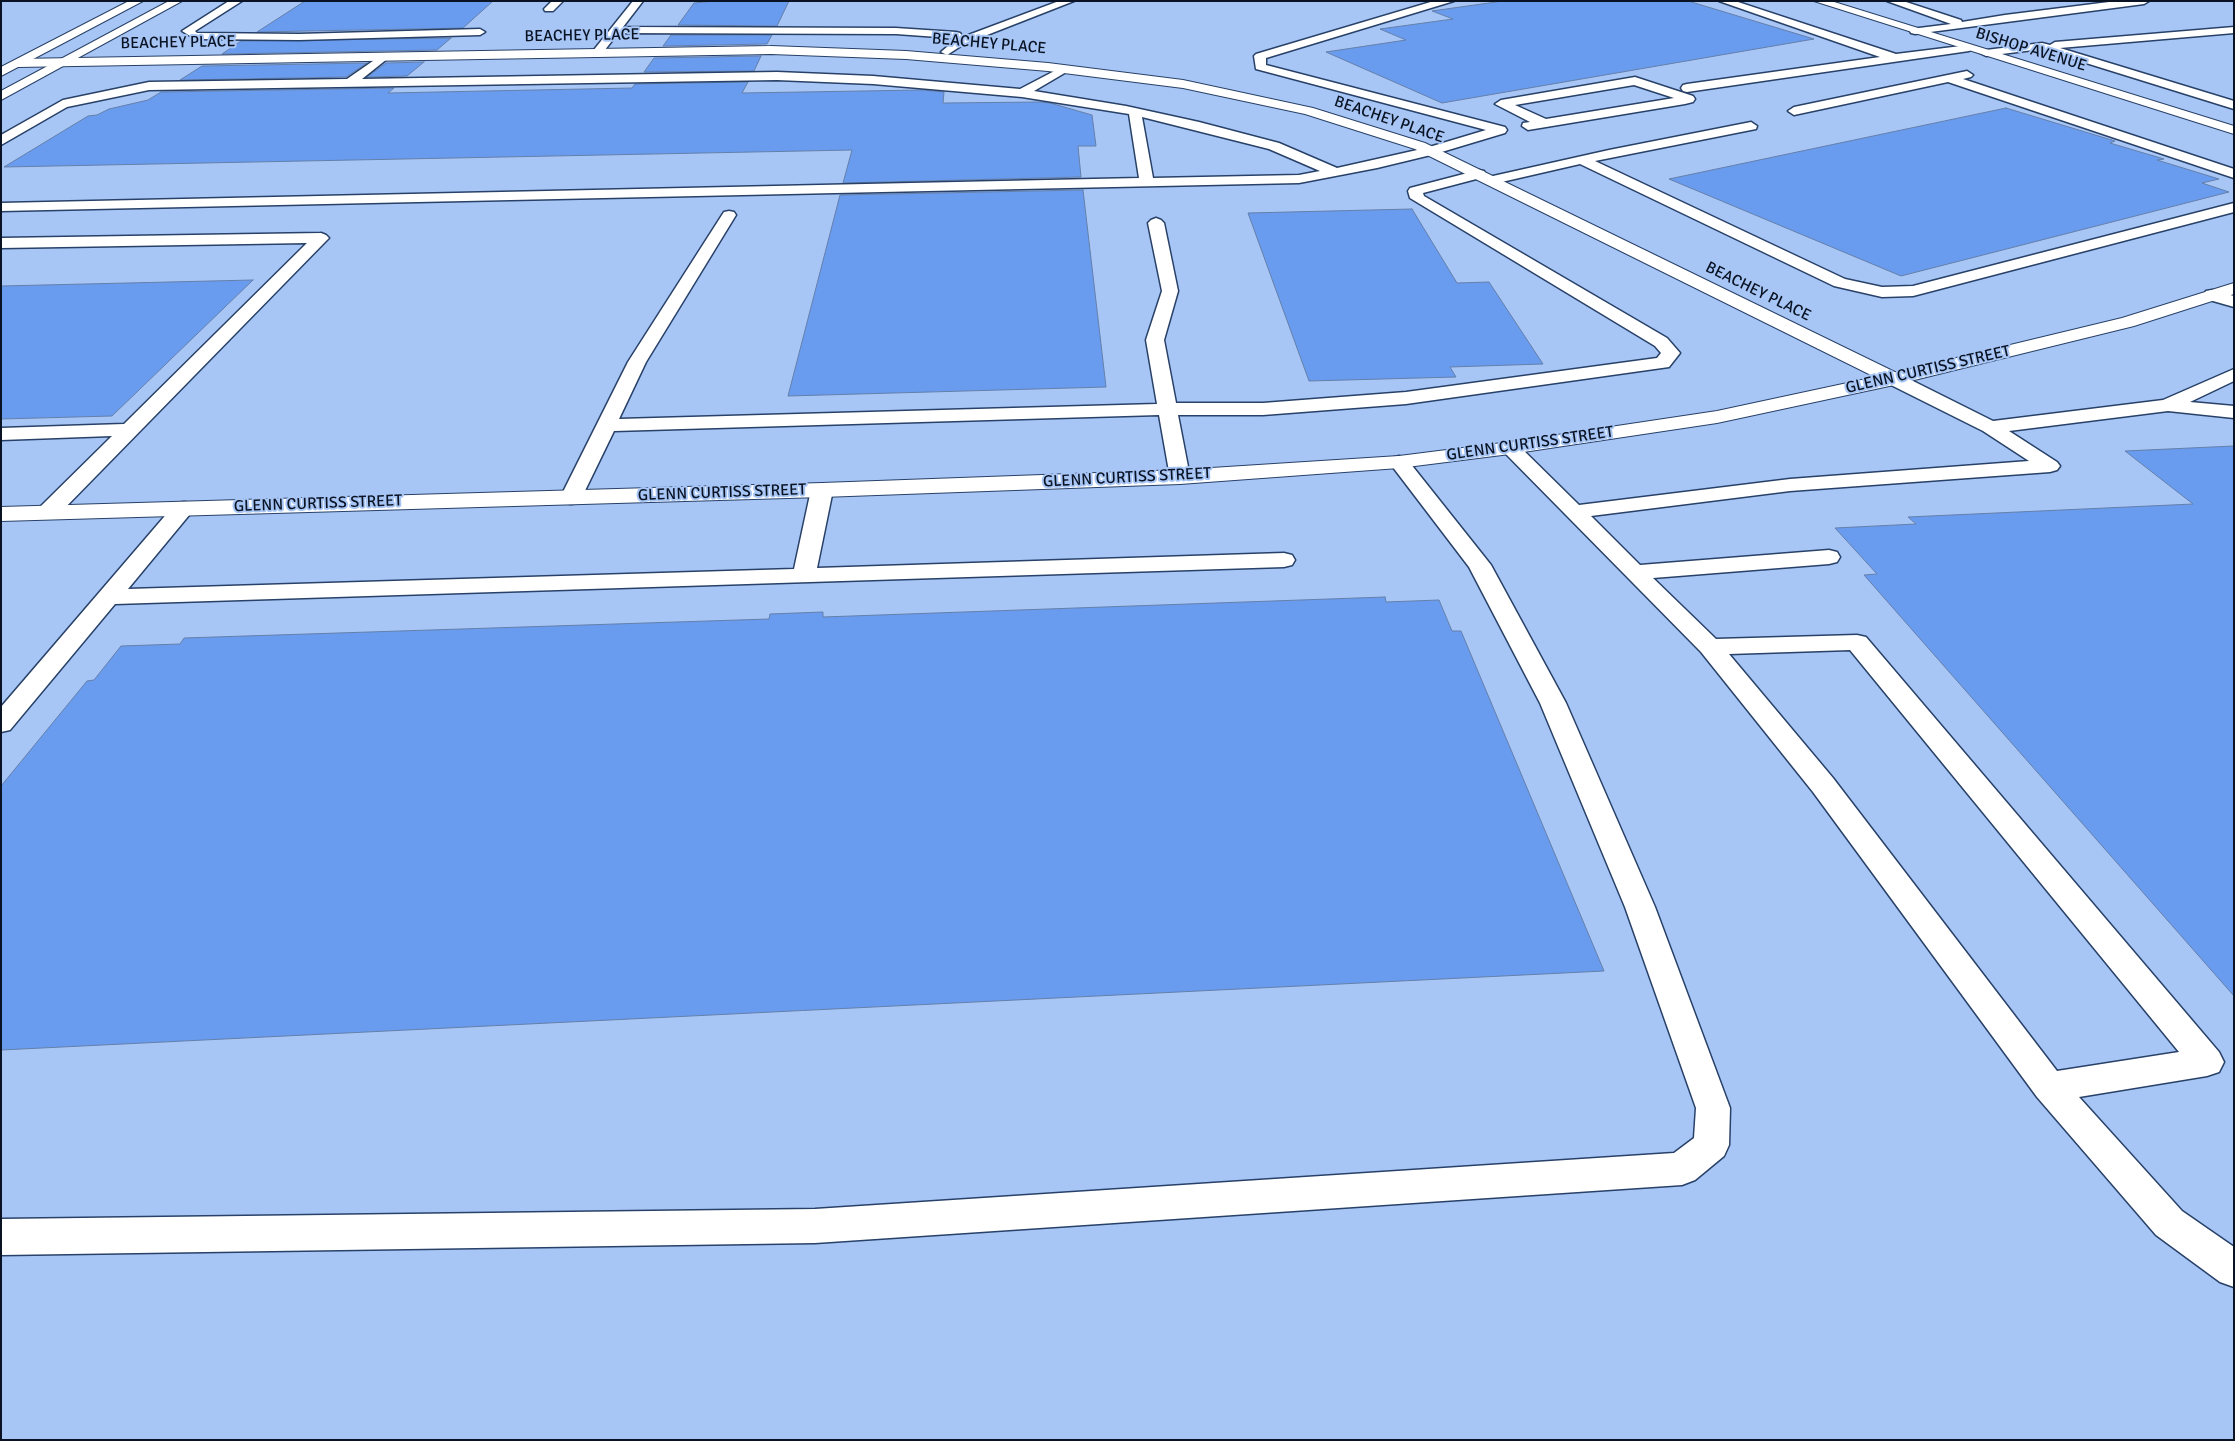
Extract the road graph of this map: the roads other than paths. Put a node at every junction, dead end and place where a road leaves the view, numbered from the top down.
1 (138, 1) edge
2 (177, 1) edge
3 (237, 1) edge
4 (558, 1) edge
5 (638, 1) edge
6 (1069, 1) edge
7 (1449, 1) edge
8 (1724, 1) edge
9 (1819, 1) edge
10 (1892, 1) edge
11 (2144, 1) edge
12 (550, 9) dead end
13 (1967, 26) junction
14 (615, 30) junction
15 (2234, 30) edge
16 (1915, 31) junction
17 (480, 32) dead end
18 (960, 42) junction
19 (2042, 46) junction
20 (1969, 48) junction
21 (597, 53) junction
22 (1986, 53) junction
23 (383, 57) junction
24 (941, 58) junction
25 (1895, 58) junction
26 (64, 62) junction
27 (18, 63) junction
28 (2022, 64) junction
29 (1064, 69) junction
30 (1, 72) edge
31 (1950, 79) junction
32 (350, 83) junction
33 (1687, 88) dead end
34 (1022, 93) junction
35 (1, 96) edge
36 (2234, 105) edge
37 (1794, 111) dead end
38 (1134, 112) junction
39 (1546, 124) junction
40 (1751, 126) dead end
41 (1509, 128) junction
42 (2234, 130) edge
43 (1, 141) edge
44 (1430, 151) junction
45 (1582, 160) junction
46 (1335, 172) junction
47 (2234, 174) edge
48 (1486, 177) junction
49 (1147, 182) junction
50 (1, 207) edge
51 (2234, 207) edge
52 (729, 215) dead end
53 (1156, 223) dead end
54 (1, 243) edge
55 (2234, 288) edge
56 (2212, 295) junction
57 (2234, 302) edge
58 (2234, 374) edge
59 (1894, 379) junction
60 (2167, 405) junction
61 (1168, 409) junction
62 (2234, 412) edge
63 (606, 425) junction
64 (1990, 427) junction
65 (129, 430) junction
66 (1, 434) edge
67 (1510, 448) junction
68 (1399, 462) junction
69 (1180, 476) junction
70 (822, 490) junction
71 (571, 498) junction
72 (184, 508) junction
73 (48, 512) junction
74 (1575, 512) junction
75 (2, 515) edge
76 (1829, 557) dead end
77 (1284, 560) dead end
78 (1636, 572) junction
79 (804, 576) junction
80 (110, 597) junction
81 (1710, 647) junction
82 (1, 724) edge
83 (2049, 1087) junction
84 (1, 1236) edge
85 (2234, 1269) edge

1 - 27 street
2 - 26 street
3 - 17 lane
4 - 12 lane
5 - 14 lane
6 - 18 lane
7 - 41 lane
8 - 25 lane
9 - 16 street, BISHOP AVENUE
10 - 13 lane
11 - 13 lane
13 - 16 lane
14 - 18 lane
14 - 21 lane
15 - 19 lane
16 - 20 street, BISHOP AVENUE
18 - 24 lane
19 - 22 lane
19 - 36 lane
20 - 22 street, BISHOP AVENUE
20 - 25 lane
21 - 23 street, BEACHEY PLACE
21 - 24 street, BEACHEY PLACE
22 - 28 street, BISHOP AVENUE
23 - 26 street, BEACHEY PLACE
23 - 32 lane
24 - 29 street, BEACHEY PLACE
25 - 33 lane
26 - 27 street, BEACHEY PLACE
26 - 35 street
27 - 30 street
28 - 31 lane
28 - 42 street, BISHOP AVENUE
29 - 34 lane
29 - 44 street, BEACHEY PLACE
31 - 37 lane
31 - 47 lane
32 - 34 lane
32 - 43 lane
34 - 38 lane
38 - 46 lane
38 - 49 lane
39 - 39 lane
39 - 41 lane
40 - 45 lane
41 - 44 lane
44 - 46 lane
44 - 48 street, BEACHEY PLACE
45 - 48 lane
45 - 51 lane
46 - 49 lane
48 - 59 street, BEACHEY PLACE
48 - 61 lane
49 - 50 lane
52 - 63 lane
53 - 61 lane
54 - 65 lane
55 - 56 street, GLENN CURTISS STREET
56 - 57 lane
56 - 59 street, GLENN CURTISS STREET
58 - 60 lane
59 - 64 lane
59 - 67 street, GLENN CURTISS STREET
60 - 62 lane
60 - 64 lane
61 - 63 lane
61 - 69 lane
63 - 71 lane
64 - 74 lane
65 - 66 lane
65 - 73 lane
67 - 68 street, GLENN CURTISS STREET
67 - 74 lane
68 - 69 street, GLENN CURTISS STREET
68 - 84 lane
69 - 70 street, GLENN CURTISS STREET
70 - 71 street, GLENN CURTISS STREET
70 - 79 lane
71 - 72 street, GLENN CURTISS STREET
72 - 73 street, GLENN CURTISS STREET
72 - 80 lane
73 - 75 street, GLENN CURTISS STREET
74 - 78 lane
76 - 78 lane
77 - 79 lane
78 - 81 lane
79 - 80 lane
80 - 82 lane
81 - 83 lane
81 - 83 lane
83 - 85 lane

